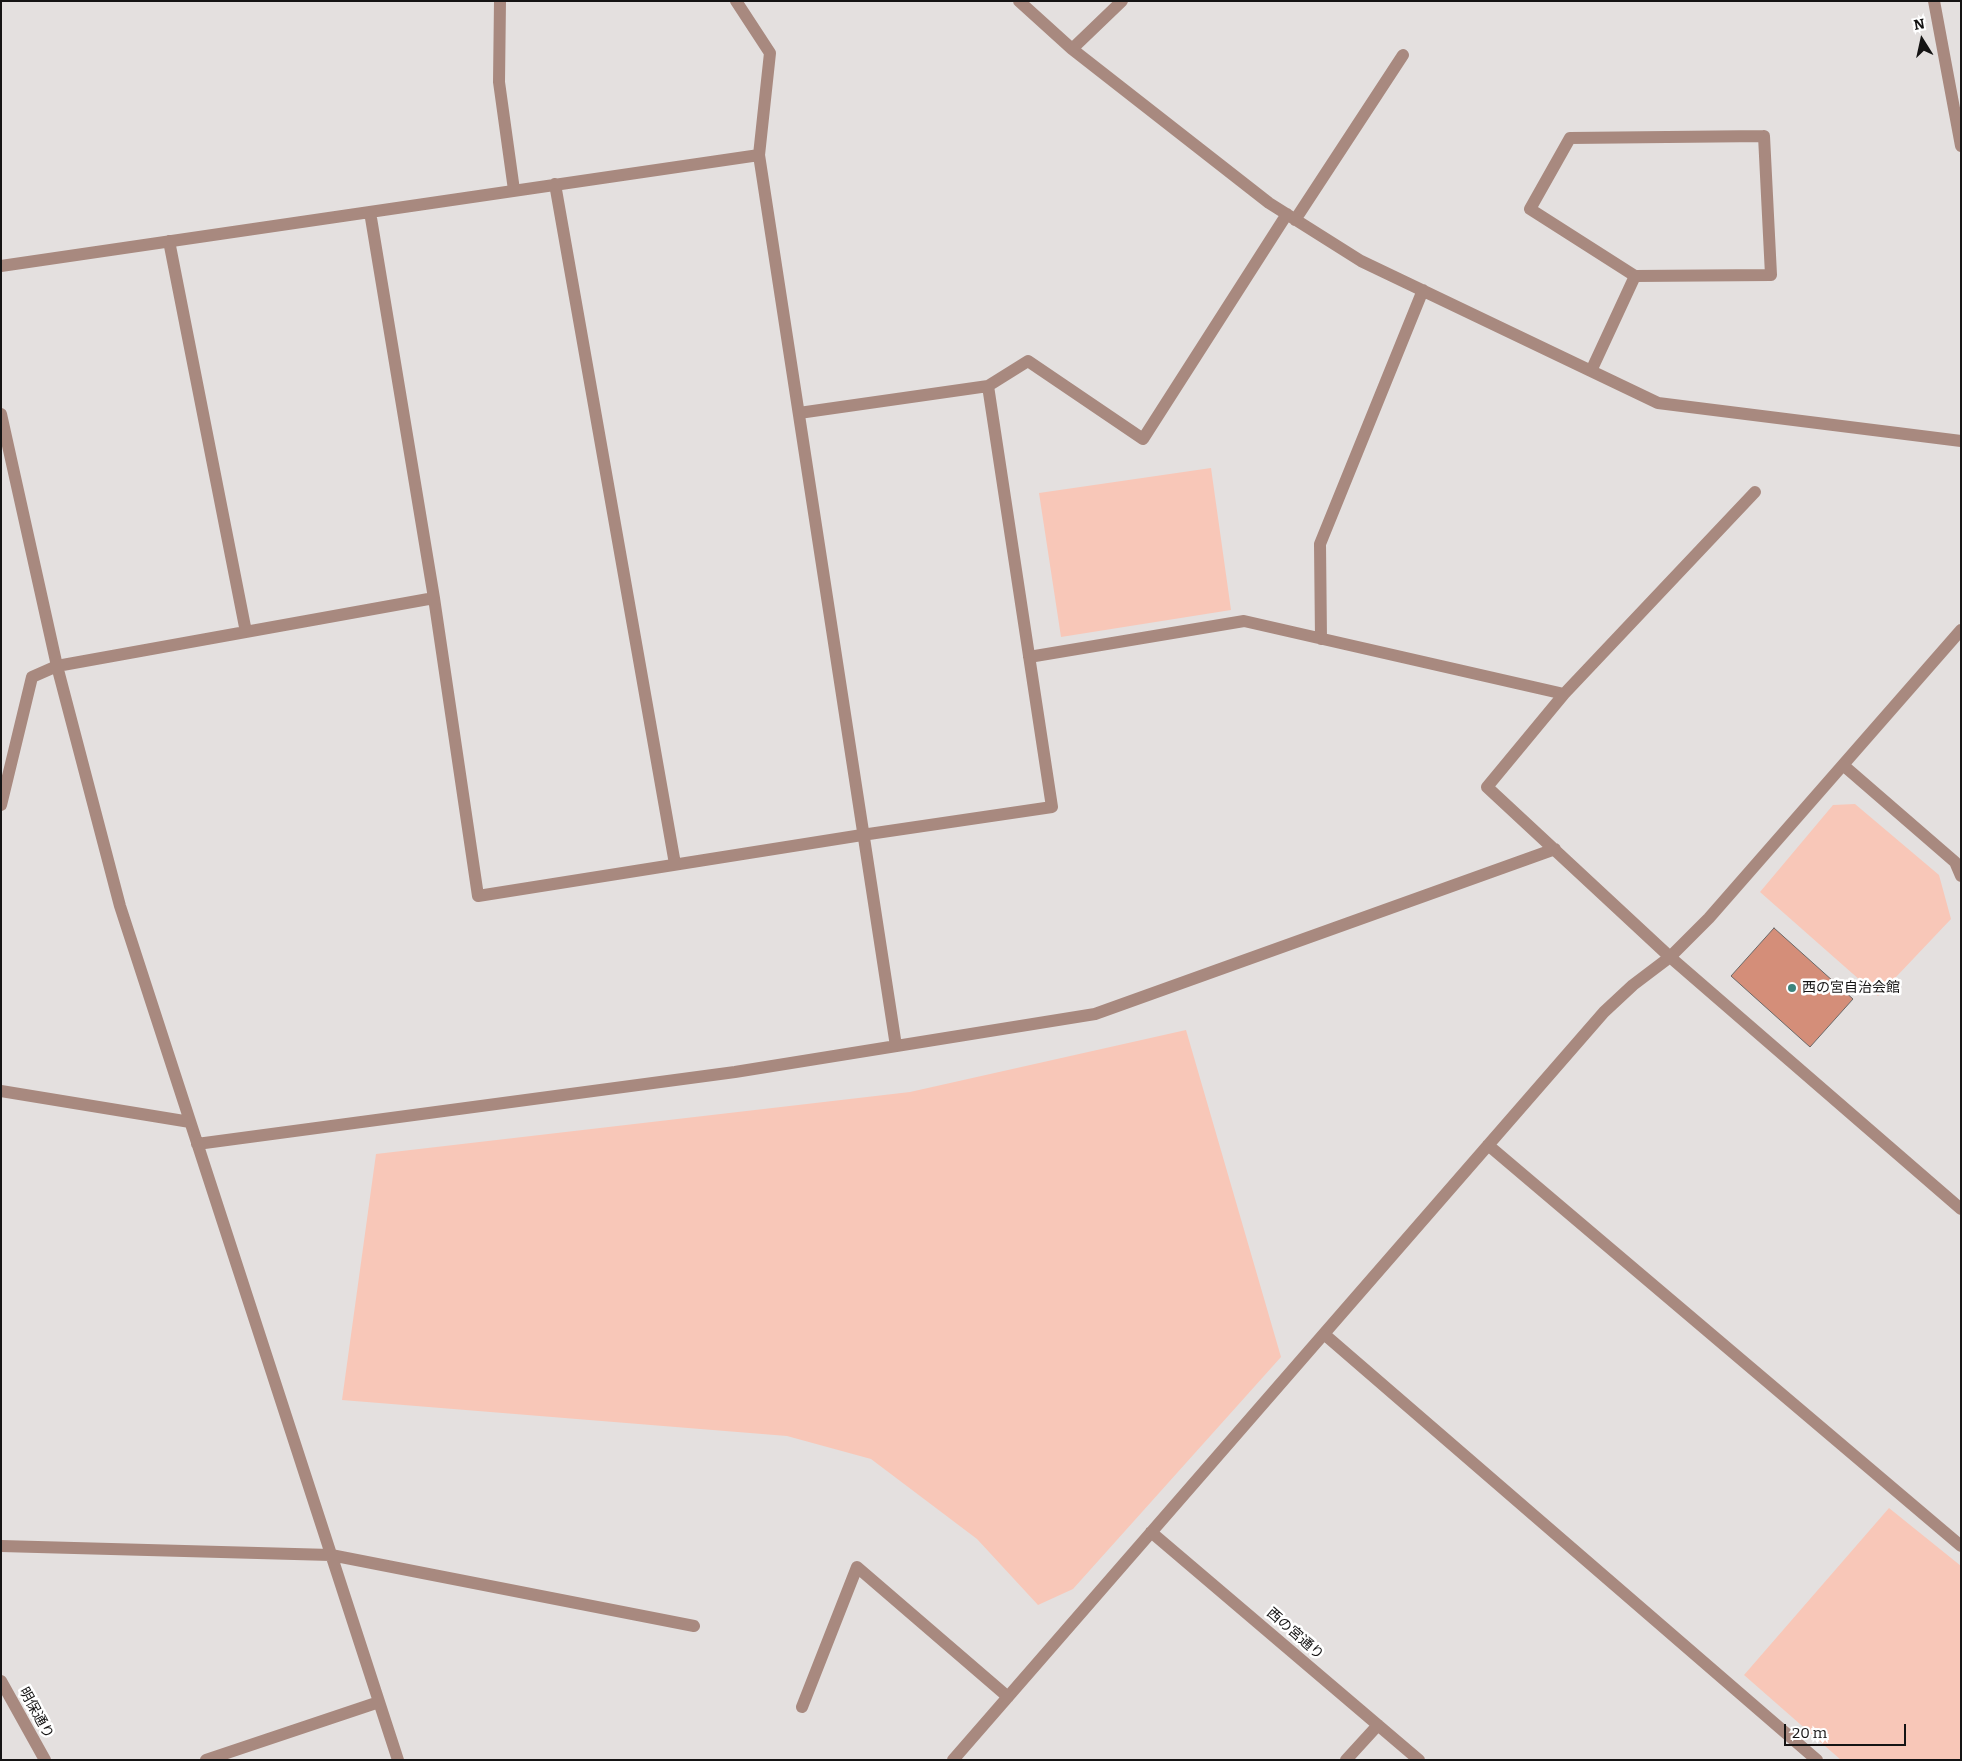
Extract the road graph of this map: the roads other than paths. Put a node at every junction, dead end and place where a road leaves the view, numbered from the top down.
1 (500, 1) edge
2 (736, 1) edge
3 (1019, 1) edge
4 (1122, 1) edge
5 (1934, 1) edge
6 (1072, 49) junction
7 (1403, 55) dead end
8 (1961, 146) edge
9 (759, 155) junction
10 (555, 184) junction
11 (514, 190) junction
12 (370, 212) junction
13 (1291, 217) junction
14 (168, 241) junction
15 (1, 266) edge
16 (1635, 276) junction
17 (1423, 290) junction
18 (1591, 371) junction
19 (988, 386) junction
20 (799, 413) junction
21 (1, 414) edge
22 (1961, 442) edge
23 (1755, 492) dead end
24 (434, 598) junction
25 (1961, 630) edge
26 (246, 632) junction
27 (1322, 638) junction
28 (1029, 657) junction
29 (57, 666) junction
30 (1564, 694) junction
31 (1843, 765) junction
32 (1, 804) edge
33 (862, 835) junction
34 (1554, 849) junction
35 (675, 864) junction
36 (1961, 876) edge
37 (1670, 957) junction
38 (896, 1046) junction
39 (1, 1092) edge
40 (190, 1122) junction
41 (197, 1144) junction
42 (1488, 1145) junction
43 (1961, 1209) edge
44 (1324, 1334) junction
45 (1151, 1532) junction
46 (1, 1546) edge
47 (1961, 1546) edge
48 (331, 1555) junction
49 (694, 1626) dead end
50 (1, 1681) edge
51 (1008, 1697) junction
52 (379, 1702) junction
53 (802, 1707) dead end
54 (1378, 1725) junction
55 (45, 1760) edge
56 (206, 1760) edge
57 (398, 1760) edge
58 (953, 1760) edge
59 (1346, 1760) edge
60 (1418, 1760) edge
61 (1817, 1760) edge

1 - 11 street
2 - 9 street
3 - 6 street
4 - 6 street
5 - 8 street
6 - 13 street
7 - 13 street
9 - 10 street
9 - 20 street
10 - 11 street
10 - 35 street
11 - 12 street
12 - 14 street
12 - 24 street
13 - 17 street
13 - 19 street
14 - 15 street
14 - 26 street
16 - 16 street
16 - 18 street
17 - 18 street
17 - 27 street
18 - 22 street
19 - 20 street
19 - 28 street
20 - 33 street
21 - 29 street
23 - 30 street
24 - 26 street
24 - 35 street
25 - 31 street
26 - 29 street
27 - 28 street
27 - 30 street
28 - 33 street
29 - 32 street
29 - 40 street
30 - 34 street
31 - 36 street
31 - 37 street
33 - 35 street
33 - 38 street
34 - 37 street
34 - 38 street
37 - 42 street
37 - 43 street
38 - 41 street
39 - 40 street
40 - 41 street
41 - 48 street
42 - 44 street
42 - 47 street
44 - 45 street
44 - 61 street
45 - 51 street
45 - 54 street, 西の宮通り
46 - 48 street
48 - 49 street
48 - 52 street
50 - 55 street, 明保通り
51 - 53 street
51 - 58 street
52 - 56 street
52 - 57 street
54 - 59 street
54 - 60 street, 西の宮通り

